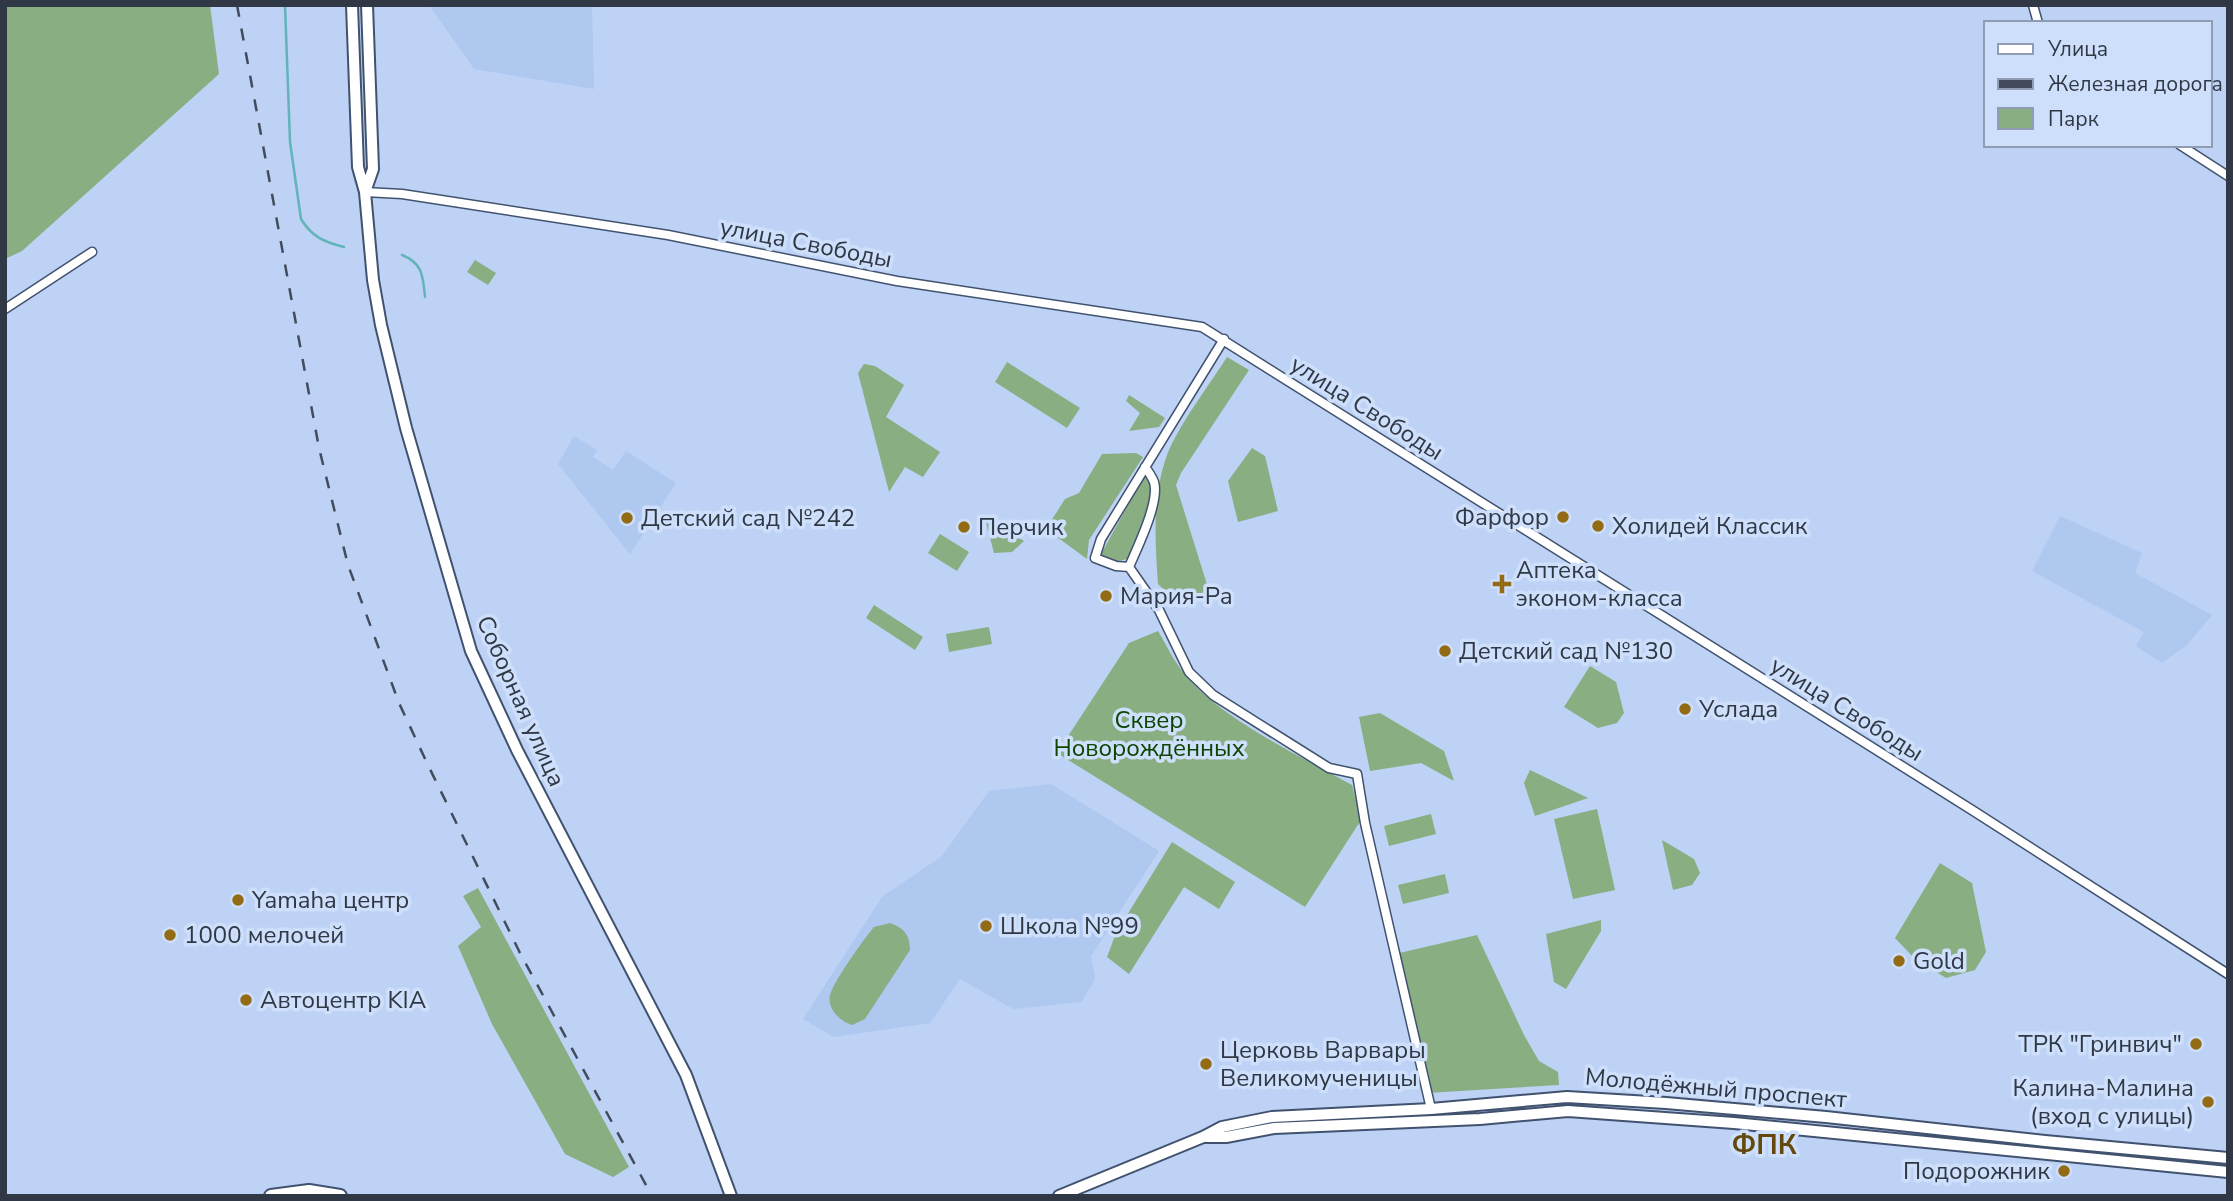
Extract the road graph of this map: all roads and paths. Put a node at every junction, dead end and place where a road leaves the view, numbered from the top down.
1 (352, 5) edge
2 (367, 5) edge
3 (2183, 147) edge
4 (2228, 176) edge
5 (365, 192) junction
6 (92, 252) dead end
7 (5, 309) edge
8 (1224, 340) junction
9 (1145, 467) junction
10 (1129, 567) junction
11 (2228, 974) edge
12 (1431, 1109) junction
13 (1203, 1137) junction
14 (2228, 1158) edge
15 (2228, 1172) edge
16 (271, 1196) edge
17 (340, 1196) edge
18 (731, 1196) edge
19 (1059, 1196) edge

1 - 5 main road, Соборная улица
2 - 5 main road, Соборная улица
3 - 4 street
5 - 8 street, улица Свободы
5 - 18 main road, Соборная улица
6 - 7 street
8 - 9 street
8 - 11 street, улица Свободы
9 - 10 street
9 - 10 street
10 - 12 street
12 - 13 main road, Молодёжный проспект
12 - 14 main road, Молодёжный проспект
13 - 15 main road, Молодёжный проспект
13 - 19 main road, Молодёжный проспект
16 - 17 main road

